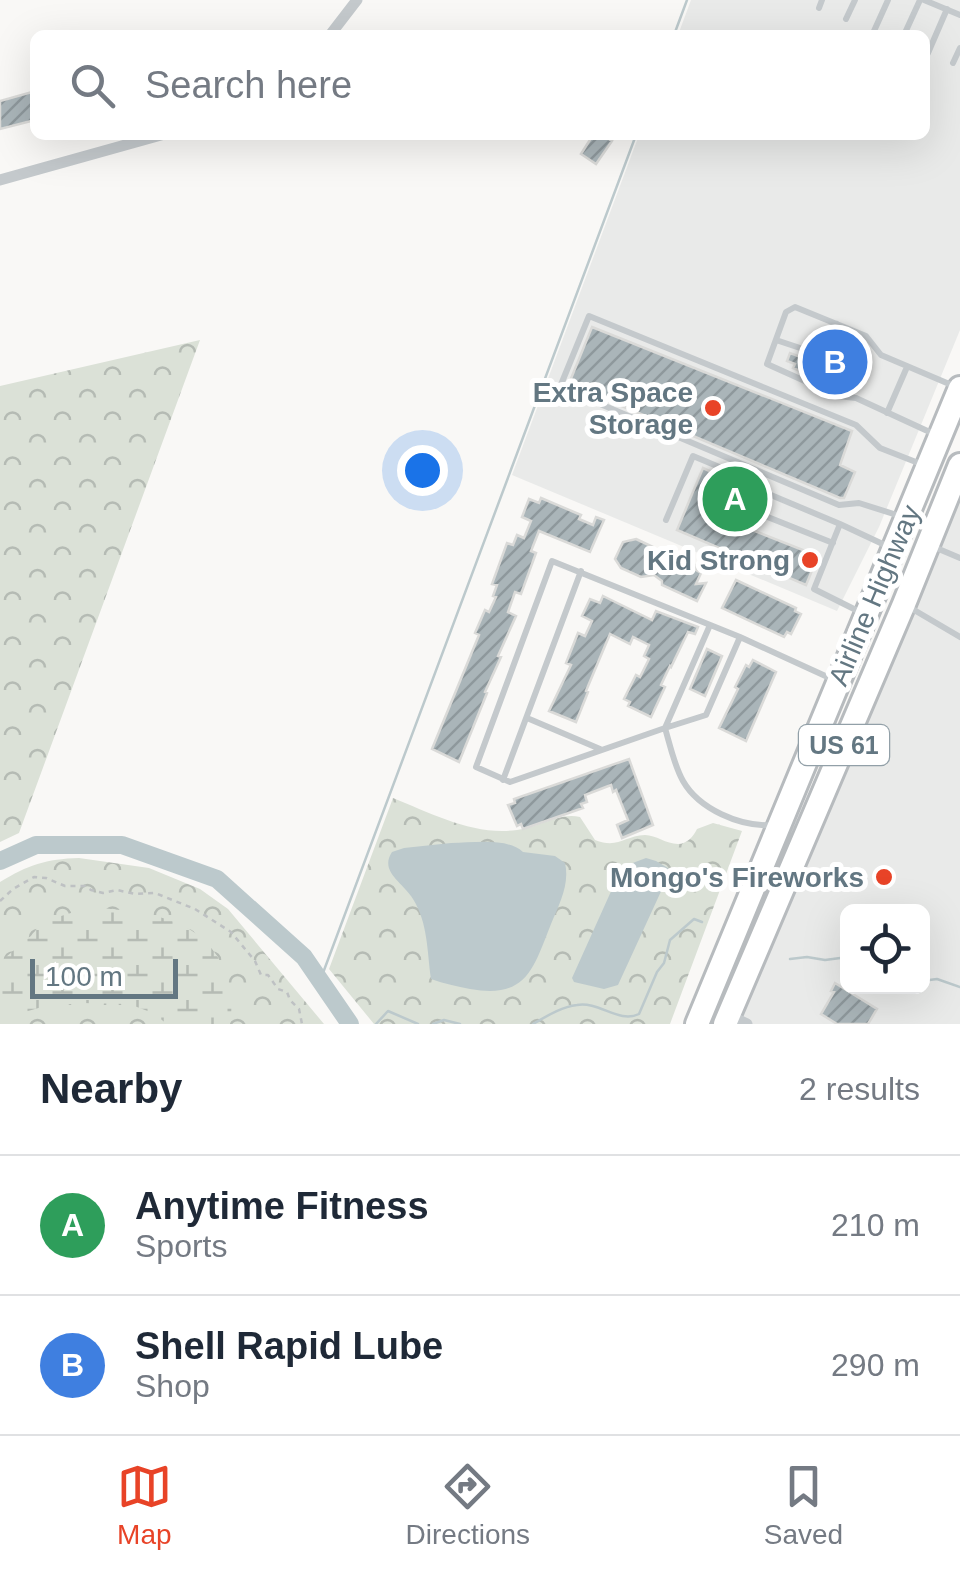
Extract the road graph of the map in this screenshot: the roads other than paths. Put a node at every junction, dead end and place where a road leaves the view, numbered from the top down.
1 (357, 0) edge
2 (855, 0) edge
3 (888, 0) edge
4 (922, 0) edge
5 (947, 10) junction
6 (960, 15) edge
7 (846, 20) dead end
8 (334, 30) edge
9 (874, 30) dead end
10 (907, 30) edge
11 (930, 48) edge
12 (960, 48) edge
13 (953, 64) dead end
14 (143, 140) edge
15 (0, 180) edge
16 (837, 324) junction
17 (776, 340) junction
18 (906, 367) junction
19 (960, 388) edge
20 (887, 412) junction
21 (940, 437) junction
22 (927, 466) junction
23 (959, 468) edge
24 (755, 512) dead end
25 (906, 518) junction
26 (666, 520) dead end
27 (840, 524) junction
28 (833, 543) junction
29 (928, 544) junction
30 (893, 548) junction
31 (960, 558) edge
32 (581, 572) junction
33 (904, 604) junction
34 (866, 614) junction
35 (710, 625) junction
36 (960, 636) edge
37 (740, 638) junction
38 (838, 682) junction
39 (825, 712) junction
40 (526, 718) junction
41 (666, 728) junction
42 (601, 749) junction
43 (503, 780) junction
44 (778, 825) junction
45 (807, 833) junction
46 (766, 926) junction
47 (733, 1021) edge
48 (697, 1024) edge

1 - 8 street
2 - 7 lane
3 - 9 lane
4 - 5 lane
4 - 10 lane
5 - 6 lane
5 - 11 lane
12 - 13 lane
14 - 15 street
16 - 17 lane
16 - 17 lane
16 - 18 lane
17 - 20 lane
18 - 19 lane
18 - 20 lane
19 - 21 highway, Airline Highway / US 61
20 - 21 lane
21 - 22 highway, Airline Highway / US 61
22 - 25 highway, Airline Highway / US 61
22 - 25 lane
23 - 29 highway, Airline Highway / US 61
24 - 28 lane
25 - 30 highway, Airline Highway / US 61
26 - 27 lane
27 - 28 lane
27 - 30 lane
28 - 34 lane
29 - 31 lane
29 - 33 highway, Airline Highway / US 61
30 - 34 highway, Airline Highway / US 61
32 - 35 lane
32 - 40 lane
32 - 43 lane
33 - 36 lane
33 - 45 highway, Airline Highway / US 61
34 - 38 highway, Airline Highway / US 61
35 - 37 lane
35 - 41 lane
37 - 38 lane
37 - 41 lane
38 - 39 highway, Airline Highway / US 61
39 - 44 highway, Airline Highway / US 61
39 - 45 highway
40 - 42 lane
40 - 43 lane
41 - 42 lane
41 - 44 lane
42 - 43 lane
44 - 46 highway
44 - 48 highway, Airline Highway / US 61
45 - 46 highway, Airline Highway / US 61
46 - 47 highway, Airline Highway / US 61

